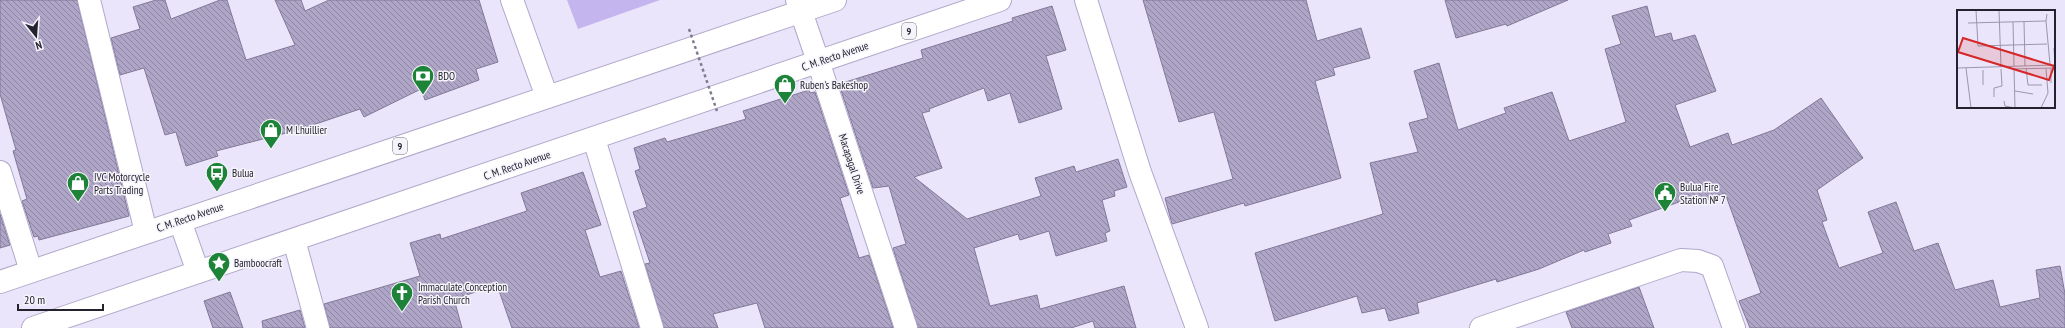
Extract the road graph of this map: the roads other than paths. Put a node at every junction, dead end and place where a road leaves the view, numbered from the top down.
1 (89, 0) edge
2 (512, 0) edge
3 (835, 0) edge
4 (1000, 0) edge
5 (1086, 0) edge
6 (799, 6) edge
7 (818, 61) junction
8 (547, 97) junction
9 (594, 139) junction
10 (0, 172) edge
11 (180, 221) junction
12 (146, 232) junction
13 (294, 240) junction
14 (31, 271) junction
15 (198, 272) junction
16 (0, 282) edge
17 (33, 328) edge
18 (318, 328) edge
19 (652, 328) edge
20 (906, 328) edge
21 (1197, 328) edge
22 (1481, 328) edge
23 (1734, 328) edge

1 - 12 main road
2 - 8 main road
3 - 6 main road, C. M. Recto Avenue / 9
4 - 7 main road, C. M. Recto Avenue / 9
5 - 21 main road
6 - 7 main road, Macapagal Drive
6 - 8 main road, C. M. Recto Avenue / 9
7 - 9 main road, C. M. Recto Avenue / 9
7 - 20 main road, Macapagal Drive
8 - 11 main road, C. M. Recto Avenue / 9
9 - 13 main road, C. M. Recto Avenue / 9
9 - 19 main road
10 - 14 main road
11 - 12 main road, C. M. Recto Avenue / 9
11 - 15 main road
12 - 14 main road, C. M. Recto Avenue / 9
13 - 15 main road, C. M. Recto Avenue / 9
13 - 18 main road
14 - 16 main road, C. M. Recto Avenue / 9
15 - 17 main road, C. M. Recto Avenue / 9
22 - 23 main road

